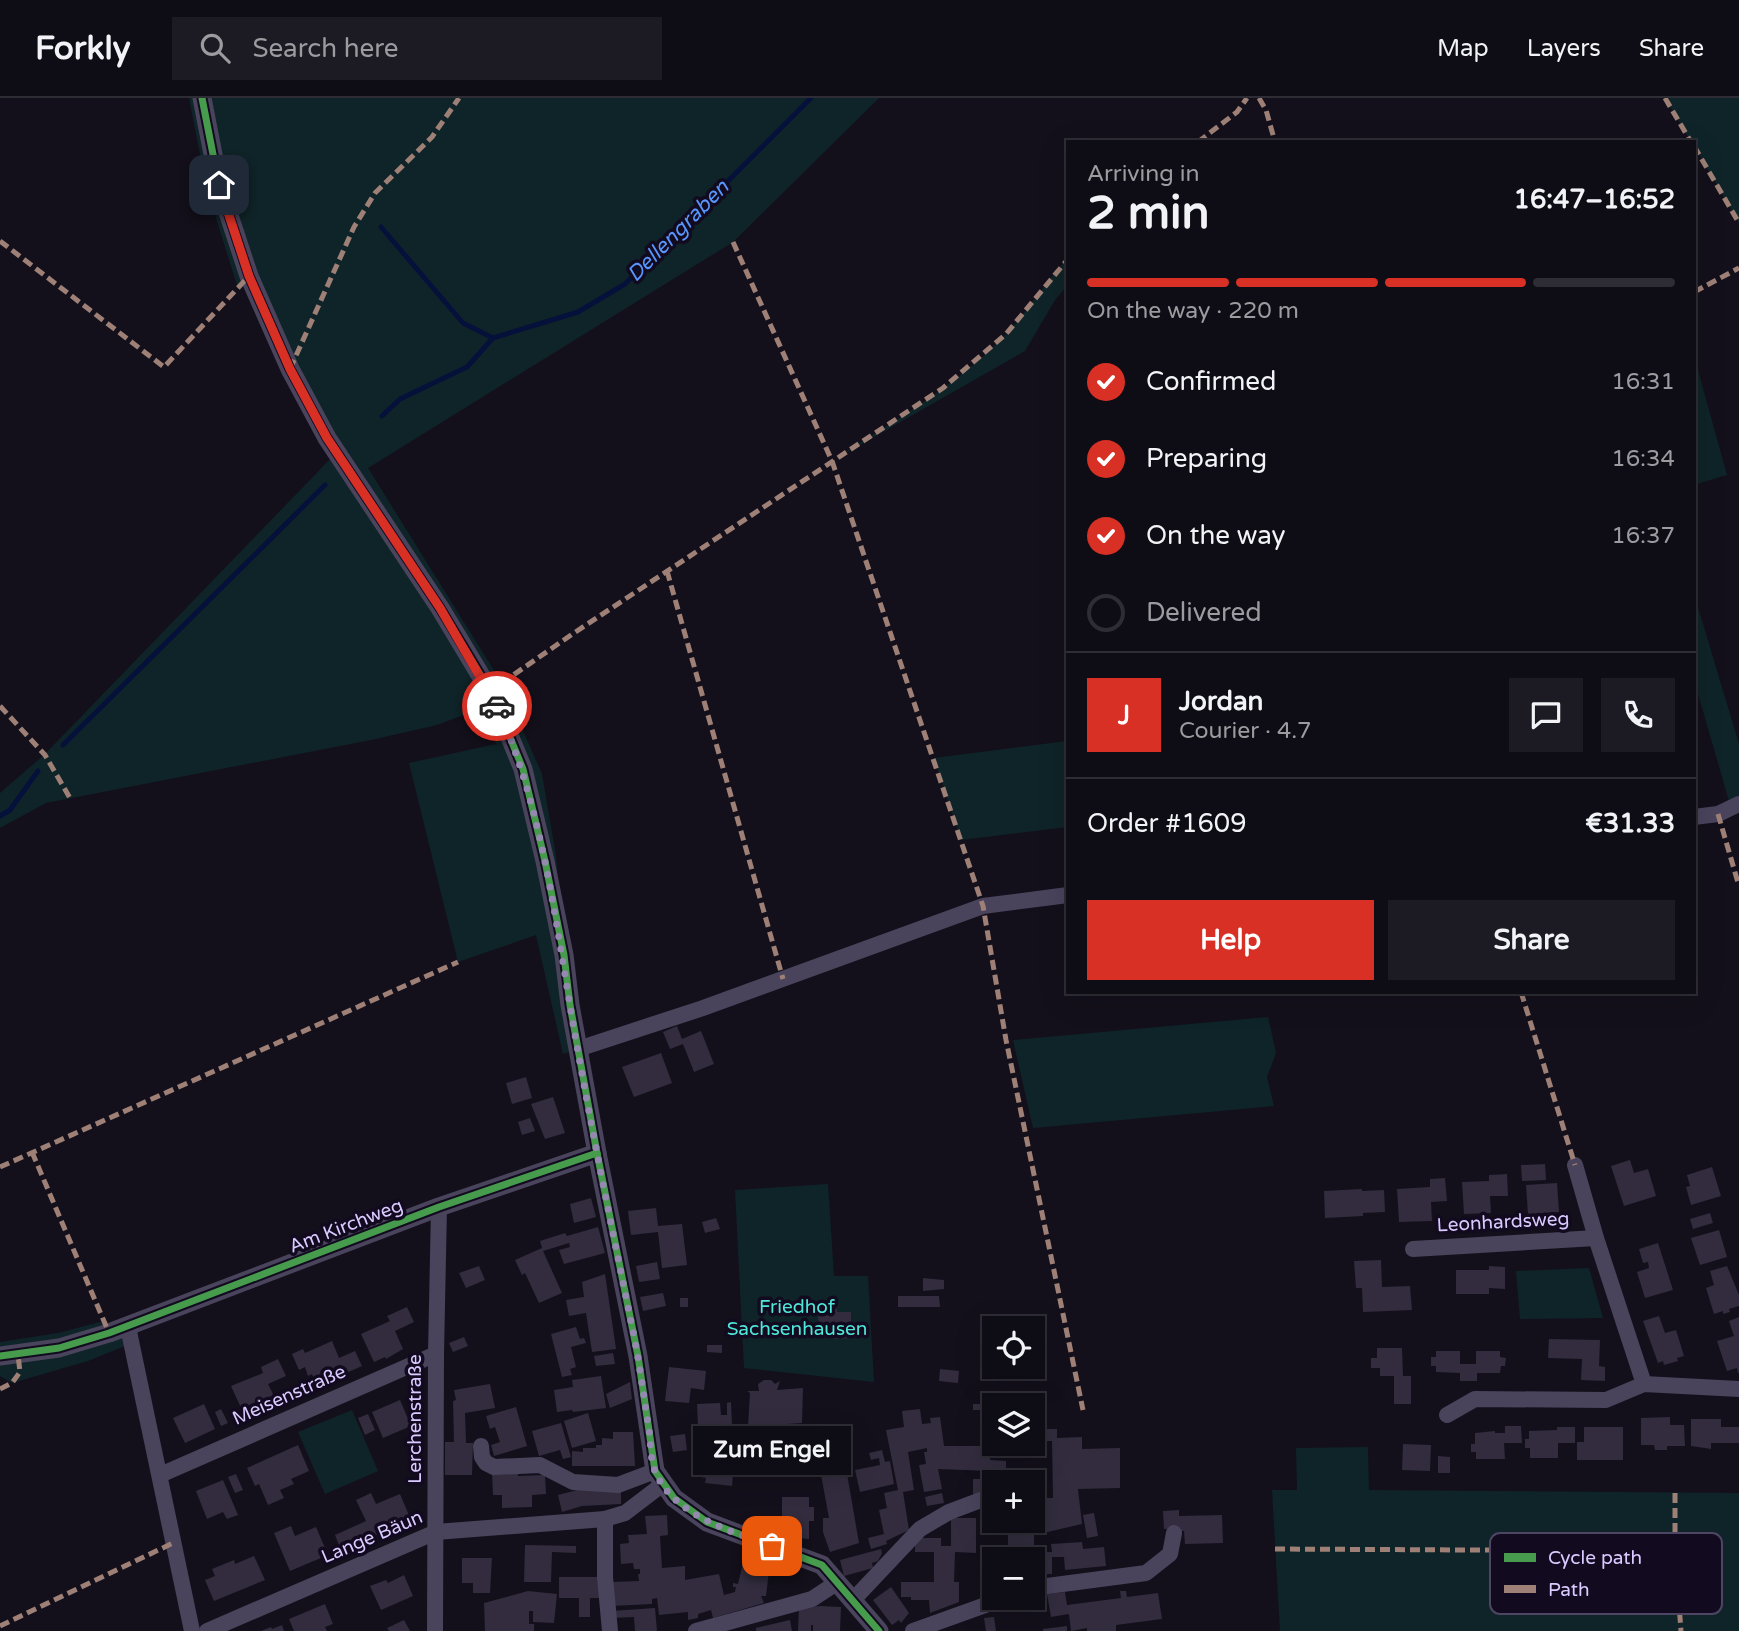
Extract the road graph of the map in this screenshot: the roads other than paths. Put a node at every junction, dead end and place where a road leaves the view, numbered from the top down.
1 (202, 98) edge
2 (1739, 804) edge
3 (1696, 817) edge
4 (1066, 895) edge
5 (578, 1049) junction
6 (597, 1153) junction
7 (1575, 1165) dead end
8 (439, 1208) junction
9 (1595, 1238) junction
10 (1413, 1249) dead end
11 (128, 1327) junction
12 (436, 1354) junction
13 (0, 1356) edge
14 (1644, 1384) junction
15 (1739, 1389) edge
16 (1447, 1415) dead end
17 (481, 1446) dead end
18 (160, 1475) junction
19 (659, 1477) junction
20 (982, 1499) edge
21 (605, 1519) junction
22 (436, 1532) junction
23 (1174, 1533) dead end
24 (838, 1582) junction
25 (1045, 1586) edge
26 (853, 1600) junction
27 (982, 1606) edge
28 (192, 1631) edge
29 (207, 1631) edge
30 (435, 1631) edge
31 (610, 1631) edge
32 (696, 1631) edge
33 (879, 1631) edge
34 (913, 1631) edge

1 - 5 street
2 - 3 street
4 - 5 street
5 - 6 street
6 - 8 street, Am Kirchweg
6 - 19 street
7 - 9 street
8 - 11 street, Am Kirchweg
8 - 12 street, Lerchenstraße
9 - 10 street, Leonhardsweg
9 - 14 street
11 - 13 street, Am Kirchweg
11 - 18 street
12 - 18 street, Meisenstraße
12 - 22 street, Lerchenstraße
14 - 15 street
14 - 16 street
17 - 19 street
18 - 28 street
19 - 21 street
19 - 24 street
20 - 26 street
21 - 22 street, Lange Bäun
21 - 31 street
22 - 29 street, Lange Bäun
22 - 30 street, Lerchenstraße
23 - 25 street
24 - 26 street
24 - 32 street
26 - 33 street
27 - 34 street

